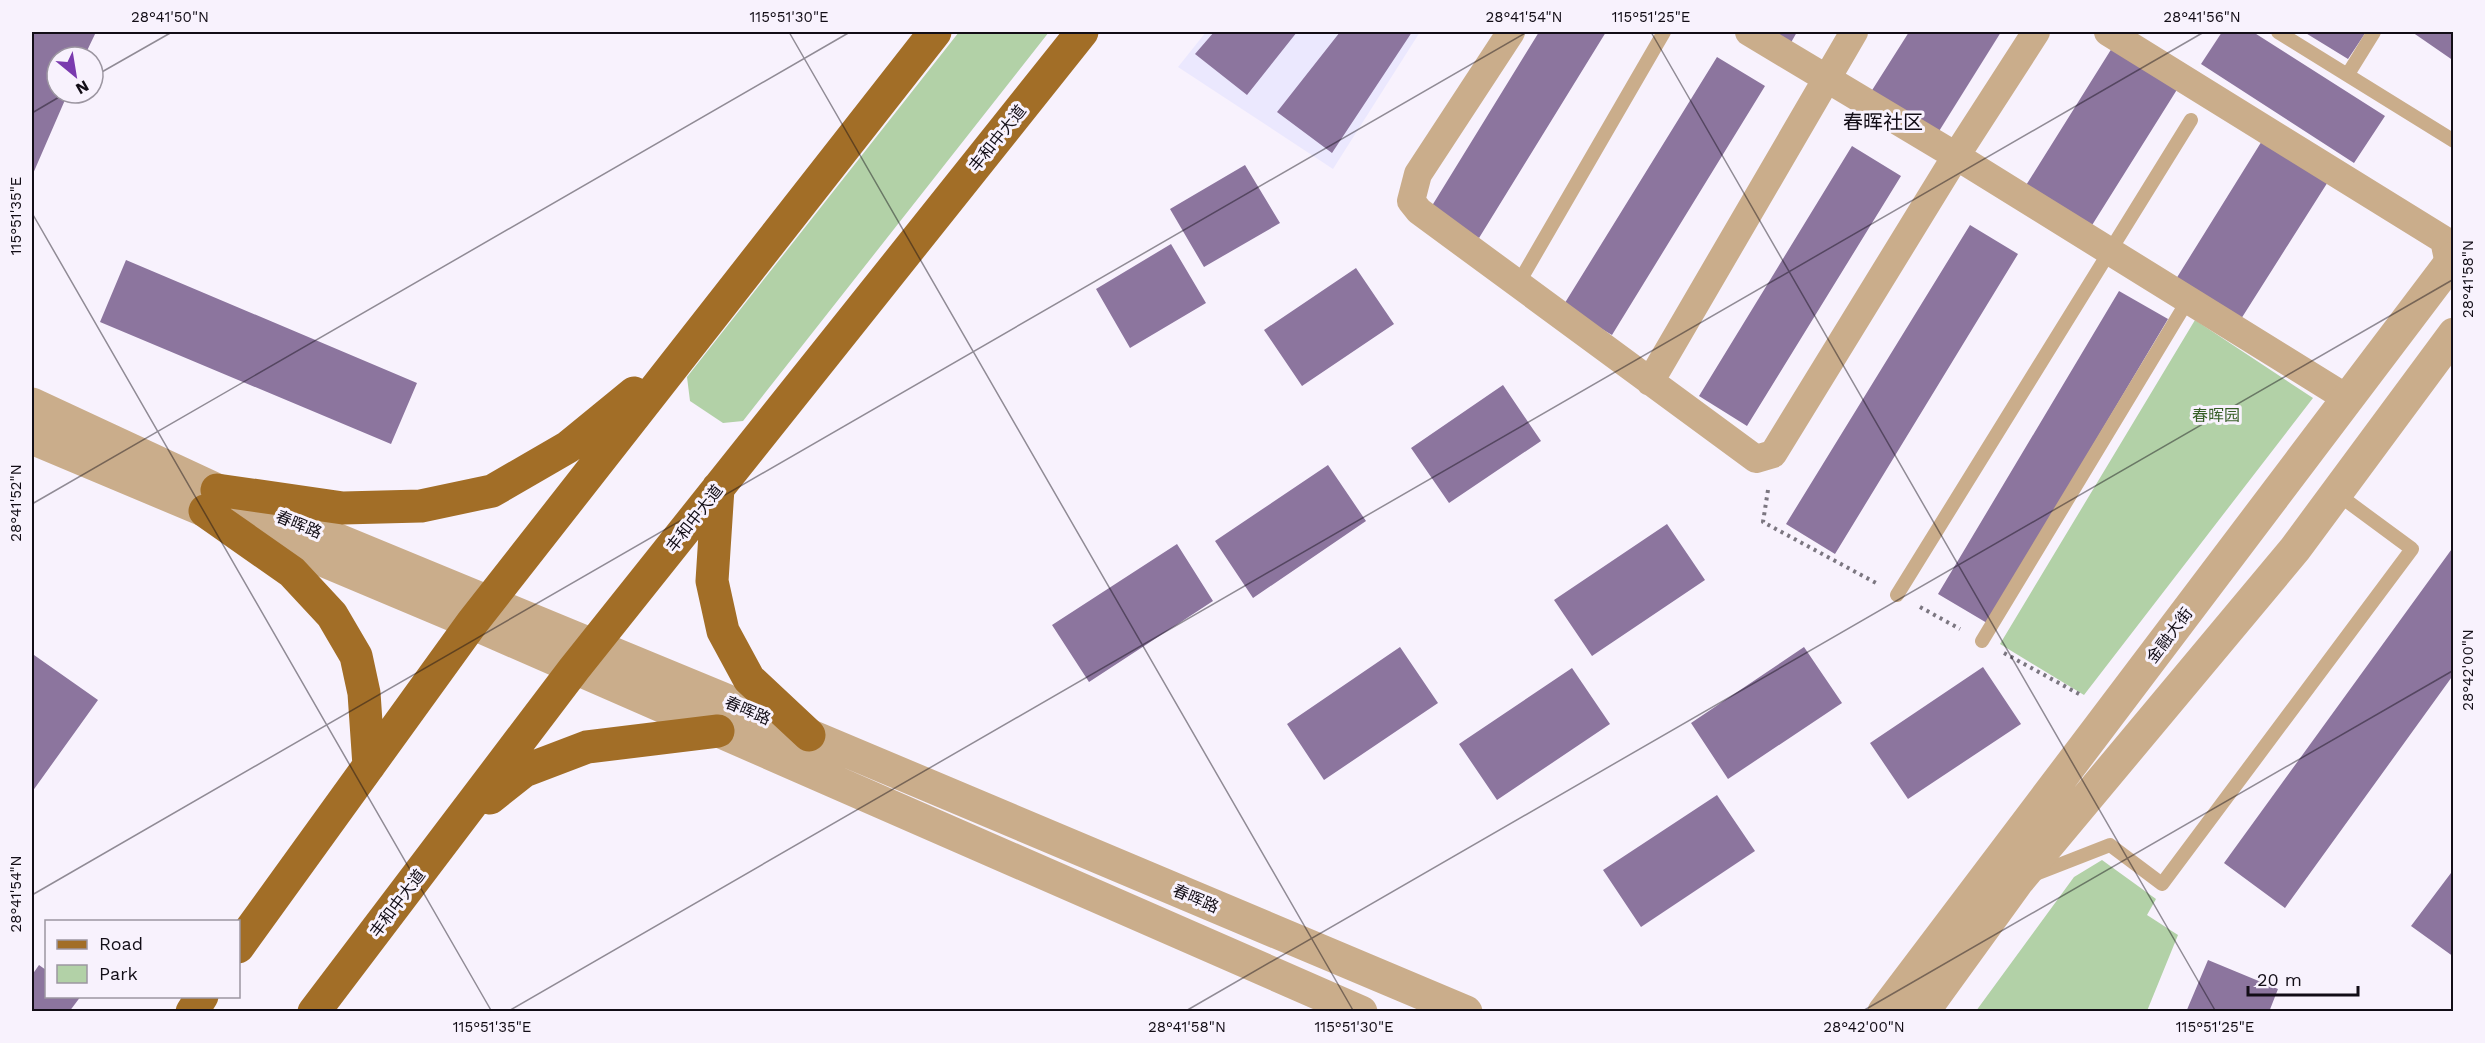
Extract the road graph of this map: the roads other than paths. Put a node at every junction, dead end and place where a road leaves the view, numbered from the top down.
1 (934, 32) edge
2 (1082, 32) edge
3 (1511, 32) edge
4 (1664, 32) edge
5 (1749, 32) edge
6 (1854, 32) edge
7 (2036, 32) edge
8 (2108, 32) edge
9 (2278, 32) edge
10 (2374, 32) edge
11 (2348, 74) junction
12 (1827, 79) junction
13 (2191, 120) dead end
14 (2454, 141) edge
15 (1956, 156) junction
16 (2110, 251) junction
17 (2451, 261) edge
18 (1518, 284) junction
19 (2188, 300) junction
20 (2454, 334) edge
21 (684, 352) junction
22 (1650, 382) junction
23 (2348, 399) junction
24 (32, 404) edge
25 (32, 438) edge
26 (718, 488) junction
27 (2336, 493) junction
28 (211, 501) junction
29 (1897, 595) dead end
30 (480, 612) junction
31 (1982, 641) dead end
32 (583, 657) junction
33 (718, 731) junction
34 (808, 735) junction
35 (369, 766) junction
36 (454, 827) junction
37 (2017, 882) junction
38 (240, 943) edge
39 (201, 998) edge
40 (192, 1011) edge
41 (314, 1011) edge
42 (1361, 1011) edge
43 (1466, 1011) edge
44 (1884, 1011) edge
45 (1923, 1011) edge

1 - 21 main road
2 - 26 main road, 丰和中大道
3 - 18 street
4 - 18 lane
5 - 12 street
6 - 12 street
7 - 15 street
8 - 17 street
9 - 11 lane
10 - 11 lane
11 - 14 lane
12 - 15 street
12 - 22 street
13 - 16 lane
15 - 16 street
15 - 22 street
16 - 19 street
16 - 29 lane
17 - 23 street, 金融大街
18 - 22 street
19 - 23 street
19 - 31 lane
20 - 27 street
21 - 28 main road
21 - 30 main road
23 - 44 street, 金融大街
24 - 28 street, 春晖路
25 - 28 street, 春晖路
26 - 32 main road, 丰和中大道
26 - 34 main road
27 - 37 street
27 - 37 lane
28 - 30 street, 春晖路
28 - 35 main road
30 - 32 street, 春晖路
30 - 35 main road
32 - 33 street, 春晖路
32 - 34 street, 春晖路
32 - 36 main road, 丰和中大道
33 - 36 main road
33 - 42 street, 春晖路
34 - 43 street, 春晖路
35 - 38 main road
36 - 41 main road, 丰和中大道
37 - 45 street
39 - 40 main road

